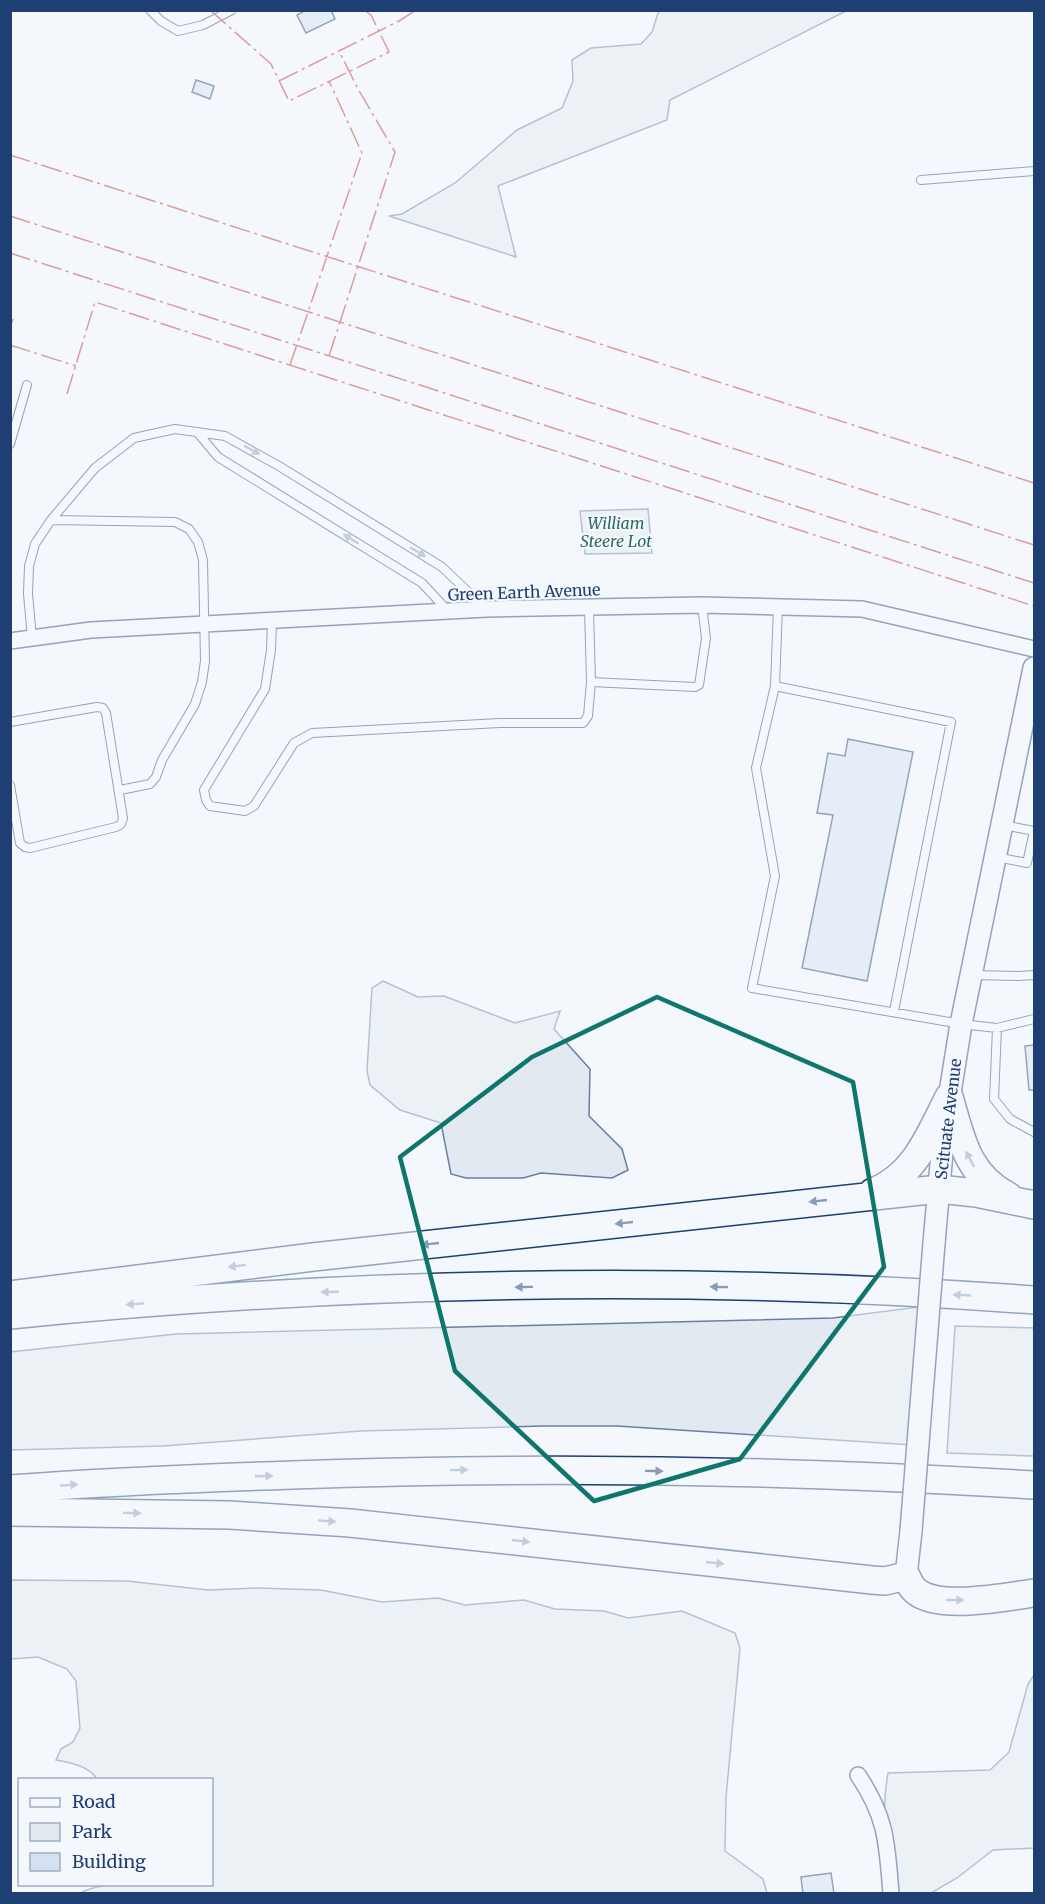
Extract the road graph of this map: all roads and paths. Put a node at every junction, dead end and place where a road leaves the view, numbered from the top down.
1 (150, 10) edge
2 (232, 10) edge
3 (1035, 171) edge
4 (921, 180) dead end
5 (27, 385) dead end
6 (197, 432) junction
7 (10, 444) edge
8 (51, 520) junction
9 (702, 605) junction
10 (778, 606) junction
11 (589, 608) junction
12 (487, 609) junction
13 (448, 612) junction
14 (272, 621) junction
15 (204, 624) junction
16 (33, 638) junction
17 (10, 641) edge
18 (1035, 649) edge
19 (1035, 668) edge
20 (591, 682) junction
21 (775, 686) junction
22 (1029, 717) edge
23 (10, 722) edge
24 (10, 785) edge
25 (120, 790) junction
26 (1002, 824) junction
27 (1034, 831) edge
28 (995, 857) junction
29 (970, 974) junction
30 (1035, 975) edge
31 (894, 1011) junction
32 (1035, 1019) edge
33 (961, 1024) junction
34 (997, 1028) junction
35 (949, 1097) junction
36 (1035, 1132) edge
37 (939, 1189) junction
38 (854, 1197) junction
39 (1033, 1205) edge
40 (10, 1294) edge
41 (1035, 1300) edge
42 (10, 1315) edge
43 (1035, 1485) edge
44 (10, 1489) edge
45 (10, 1512) edge
46 (906, 1576) junction
47 (1035, 1593) edge
48 (858, 1775) dead end
49 (891, 1893) edge

1 - 2 lane
3 - 4 lane
5 - 7 lane
6 - 8 lane
6 -> 12 lane
13 -> 6 lane
8 - 15 lane
8 - 16 lane
9 - 10 street, Green Earth Avenue
9 - 11 street, Green Earth Avenue
9 - 20 lane
10 - 18 street, Green Earth Avenue
10 - 21 lane
11 - 12 street, Green Earth Avenue
11 - 20 lane
12 - 13 street, Green Earth Avenue
13 - 14 street, Green Earth Avenue
14 - 15 street, Green Earth Avenue
14 - 20 lane
15 - 16 street, Green Earth Avenue
15 - 25 lane
16 - 17 street, Green Earth Avenue
19 - 22 main road, Scituate Avenue
21 - 31 lane
21 - 31 lane
22 - 26 main road, Scituate Avenue
23 - 25 lane
24 - 25 lane
26 - 27 lane
26 - 28 main road, Scituate Avenue
27 - 28 lane
28 - 29 main road, Scituate Avenue
29 - 30 lane
29 - 33 main road, Scituate Avenue
31 - 33 lane
32 - 34 lane
33 - 34 lane
33 - 35 main road, Scituate Avenue
34 - 36 lane
35 - 37 main road, Scituate Avenue
35 - 38 highway
39 -> 35 highway
37 - 38 highway
37 - 39 highway
37 - 46 main road, Scituate Avenue, bridge
38 -> 40 highway
41 -> 42 highway
44 -> 43 highway
45 -> 46 highway
46 -> 47 highway
48 - 49 street

